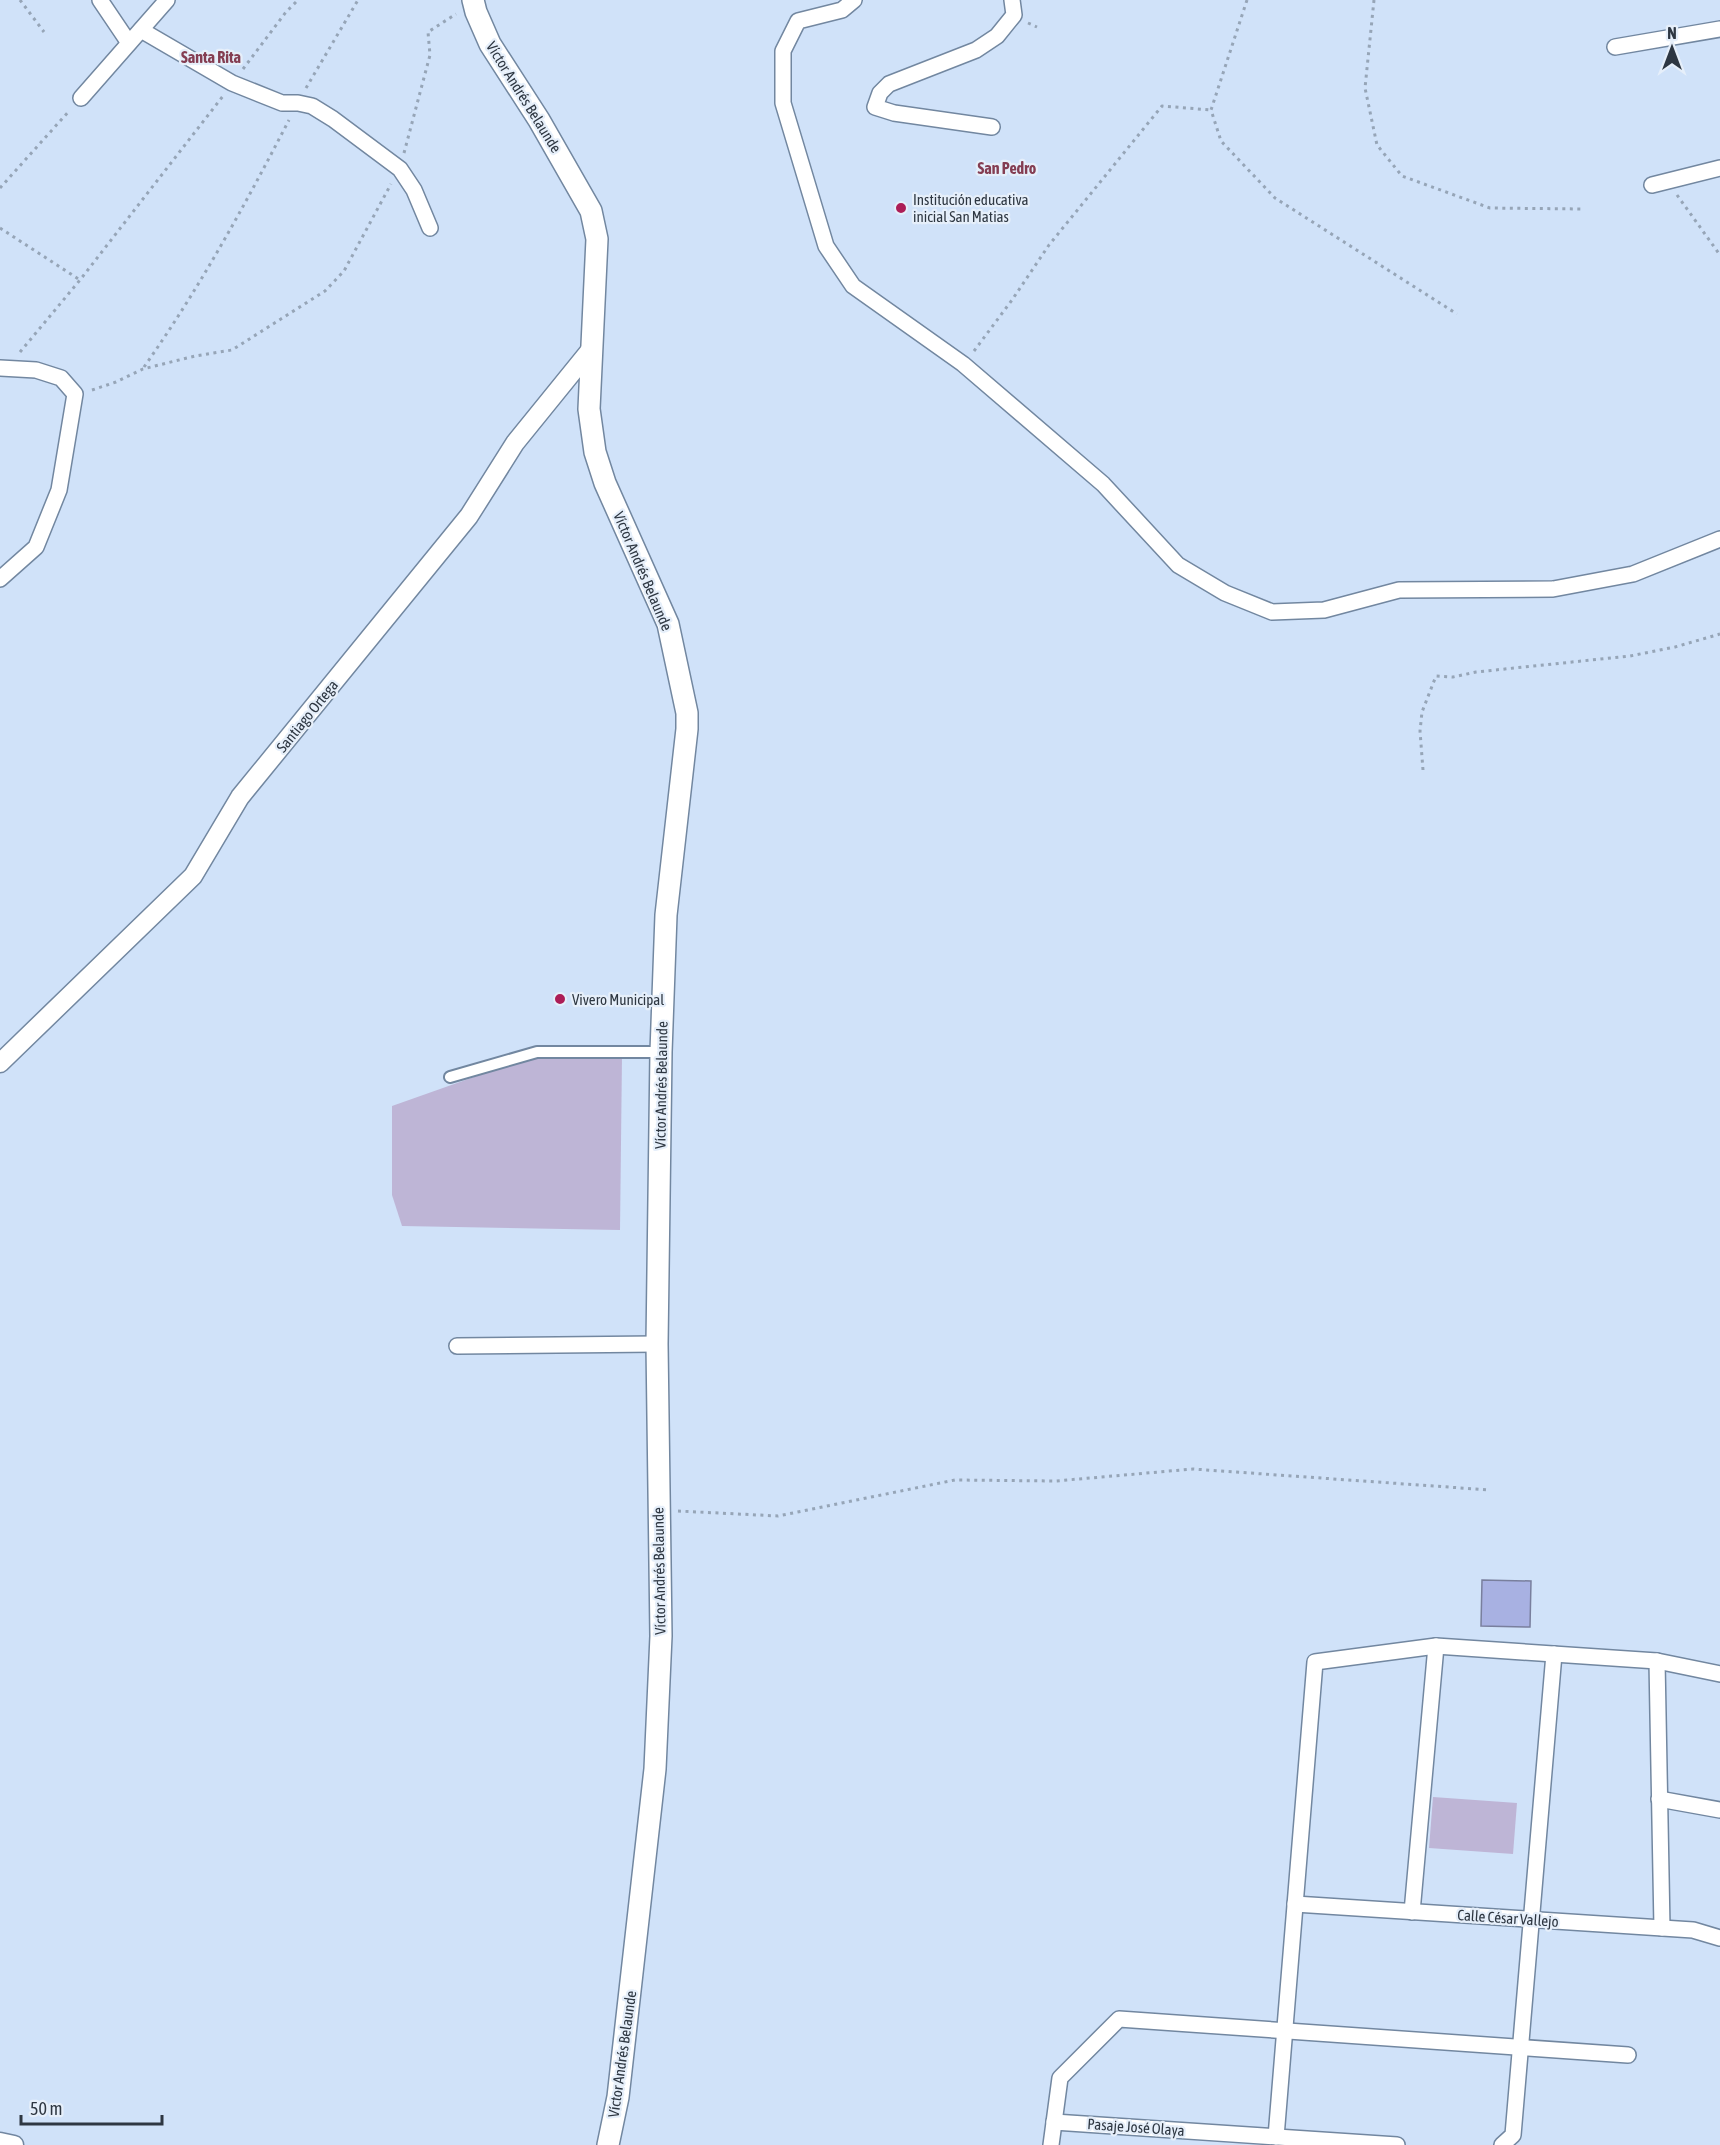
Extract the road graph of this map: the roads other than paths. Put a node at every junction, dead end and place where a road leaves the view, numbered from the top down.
1 (100, 0) edge
2 (167, 0) edge
3 (854, 0) edge
4 (1012, 0) edge
5 (475, 6) edge
6 (1720, 29) edge
7 (141, 30) junction
8 (129, 43) junction
9 (1616, 47) dead end
10 (81, 98) road end
11 (992, 127) dead end
12 (1720, 168) edge
13 (1660, 184) road end
14 (430, 228) dead end
15 (592, 348) junction
16 (3, 368) edge
17 (1720, 539) edge
18 (0, 579) edge
19 (661, 1052) junction
20 (0, 1063) edge
21 (450, 1077) dead end
22 (657, 1344) junction
23 (457, 1346) dead end
24 (1436, 1646) junction
25 (1554, 1654) junction
26 (1657, 1661) junction
27 (1720, 1674) edge
28 (1659, 1799) junction
29 (1720, 1810) edge
30 (1295, 1904) junction
31 (1412, 1912) junction
32 (1531, 1920) junction
33 (1662, 1928) junction
34 (1720, 1938) edge
35 (1285, 2031) junction
36 (1520, 2047) junction
37 (1628, 2055) dead end
38 (1054, 2122) junction
39 (1276, 2137) junction
40 (1507, 2140) edge
41 (0, 2142) edge
42 (14, 2145) edge
43 (608, 2145) edge
44 (1051, 2145) edge
45 (1397, 2145) edge

1 - 8 street
2 - 7 street
3 - 17 street
4 - 11 street
5 - 15 main road, Víctor Andrés Belaunde
6 - 9 street
7 - 8 street
7 - 14 street
8 - 10 street
12 - 13 street
15 - 19 main road, Víctor Andrés Belaunde
15 - 20 street, Santiago Ortega
16 - 18 street
19 - 21 street
19 - 22 main road, Víctor Andrés Belaunde
22 - 23 street
22 - 43 main road, Víctor Andrés Belaunde
24 - 25 street
24 - 30 street
24 - 31 street
25 - 26 street
25 - 32 street
26 - 27 street
26 - 28 street
28 - 29 street
28 - 33 street
30 - 31 street, Calle César Vallejo
30 - 35 street
31 - 32 street, Calle César Vallejo
32 - 33 street, Calle César Vallejo
32 - 36 street
33 - 34 street, Calle César Vallejo
35 - 36 street
35 - 38 street
35 - 39 street
36 - 37 street
36 - 40 street
38 - 39 street, Pasaje José Olaya
38 - 44 street
39 - 45 street, Pasaje José Olaya
41 - 42 street

